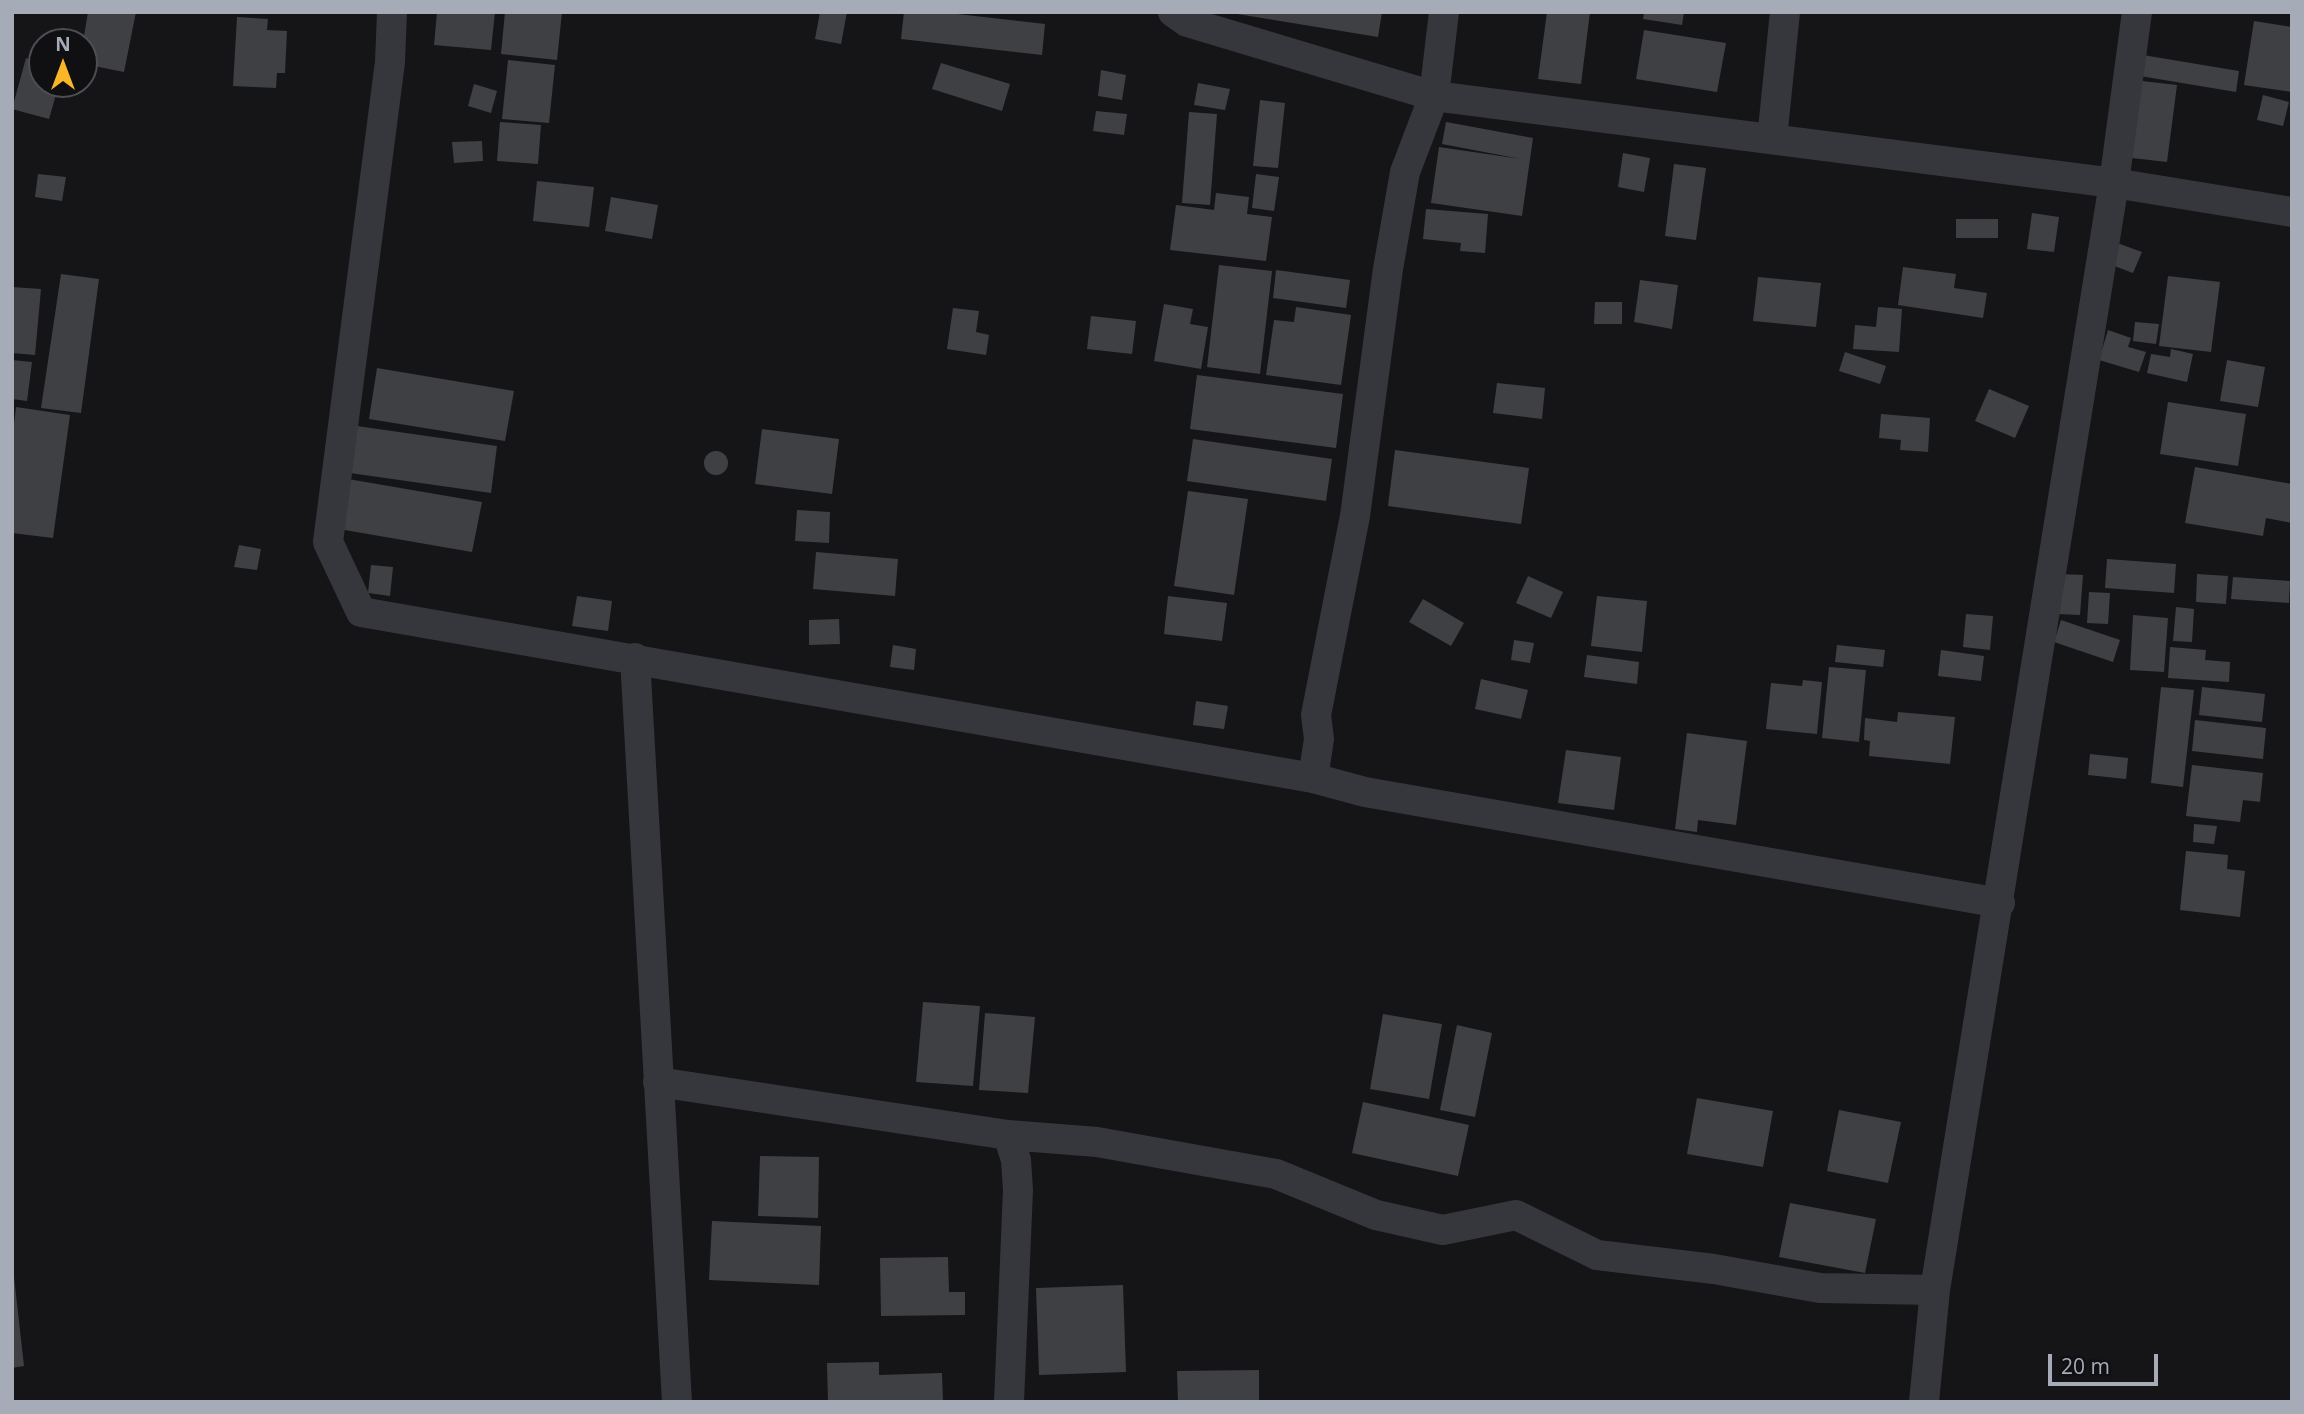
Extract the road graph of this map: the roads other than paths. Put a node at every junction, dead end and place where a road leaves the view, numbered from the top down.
1 (392, 12) edge
2 (1173, 12) edge
3 (1444, 12) edge
4 (1786, 12) edge
5 (2137, 12) edge
6 (1434, 96) junction
7 (1772, 139) junction
8 (2114, 183) junction
9 (2292, 212) edge
10 (635, 658) junction
11 (1312, 778) junction
12 (2000, 903) junction
13 (658, 1082) junction
14 (1009, 1135) junction
15 (1935, 1290) junction
16 (677, 1402) edge
17 (1009, 1402) edge
18 (1924, 1402) edge

1 - 10 street
2 - 6 street
3 - 6 street
4 - 7 street
5 - 8 street
6 - 7 street
6 - 11 street
7 - 8 street
8 - 9 street
8 - 12 street
10 - 11 street
10 - 13 street
11 - 12 street
12 - 15 street
13 - 14 street
13 - 16 street
14 - 15 street
14 - 17 street
15 - 18 street

